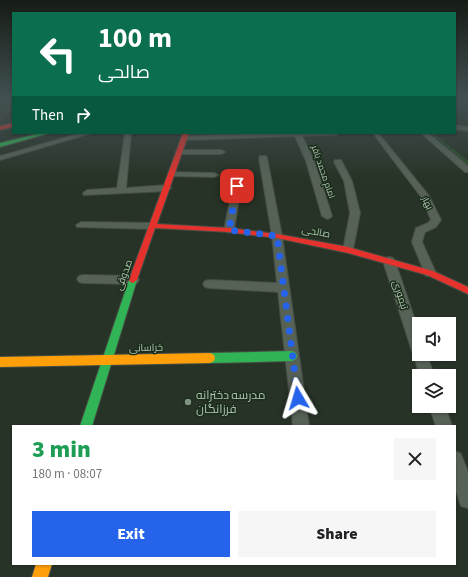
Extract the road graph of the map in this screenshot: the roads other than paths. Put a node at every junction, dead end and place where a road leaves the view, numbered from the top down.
1 (12, 125) edge
2 (456, 127) edge
3 (0, 128) edge
4 (468, 129) edge
5 (12, 133) edge
6 (43, 134) edge
7 (85, 134) edge
8 (128, 134) edge
9 (317, 134) edge
10 (425, 134) edge
11 (298, 135) junction
12 (377, 135) dead end
13 (0, 136) edge
14 (185, 136) edge
15 (195, 136) edge
16 (0, 145) edge
17 (180, 152) junction
18 (221, 152) dead end
19 (0, 158) edge
20 (263, 158) dead end
21 (338, 162) dead end
22 (468, 170) edge
23 (172, 174) junction
24 (214, 175) dead end
25 (237, 186) dead end
26 (167, 188) junction
27 (121, 190) junction
28 (87, 192) dead end
29 (327, 216) dead end
30 (81, 225) dead end
31 (154, 226) junction
32 (229, 230) junction
33 (277, 236) junction
34 (348, 250) junction
35 (389, 261) junction
36 (430, 273) junction
37 (82, 279) dead end
38 (134, 280) junction
39 (209, 284) dead end
40 (284, 288) junction
41 (468, 291) edge
42 (412, 332) edge
43 (292, 356) junction
44 (107, 360) junction
45 (0, 362) edge
46 (439, 413) edge
47 (86, 425) edge
48 (301, 425) edge
49 (444, 425) edge
50 (456, 463) edge
51 (468, 499) edge
52 (44, 565) edge
53 (40, 577) edge

1 - 3 main road
2 - 4 street
5 - 13 main road
6 - 16 main road
7 - 19 street
8 - 27 street
9 - 11 street, امام محمد باقر
10 - 22 street
11 - 15 street, امام محمد باقر
11 - 29 street, امام محمد باقر
12 - 36 street, بهار
14 - 15 street, امام محمد باقر
14 - 17 main road, صدوقی
17 - 18 street
17 - 23 main road, صدوقی
20 - 33 street
21 - 34 street
23 - 24 street
23 - 26 main road, صدوقی
25 - 32 street
26 - 27 street
26 - 31 main road, صدوقی
27 - 28 street
30 - 31 street
31 - 32 main road, صالحی
31 - 38 main road, صدوقی
32 - 33 main road, صالحی
33 - 34 main road, صالحی
33 - 40 street
34 - 35 main road, صالحی
35 - 36 main road, صالحی
35 - 42 street, تیموری
36 - 41 main road, صالحی
37 - 38 street
38 - 44 main road, صدوقی
39 - 40 street
40 - 43 street
43 - 44 main road, خراسانی
43 - 48 street
44 - 45 main road, خراسانی
44 - 47 main road, صدوقی
46 - 49 street
50 - 51 street
52 - 53 main road

